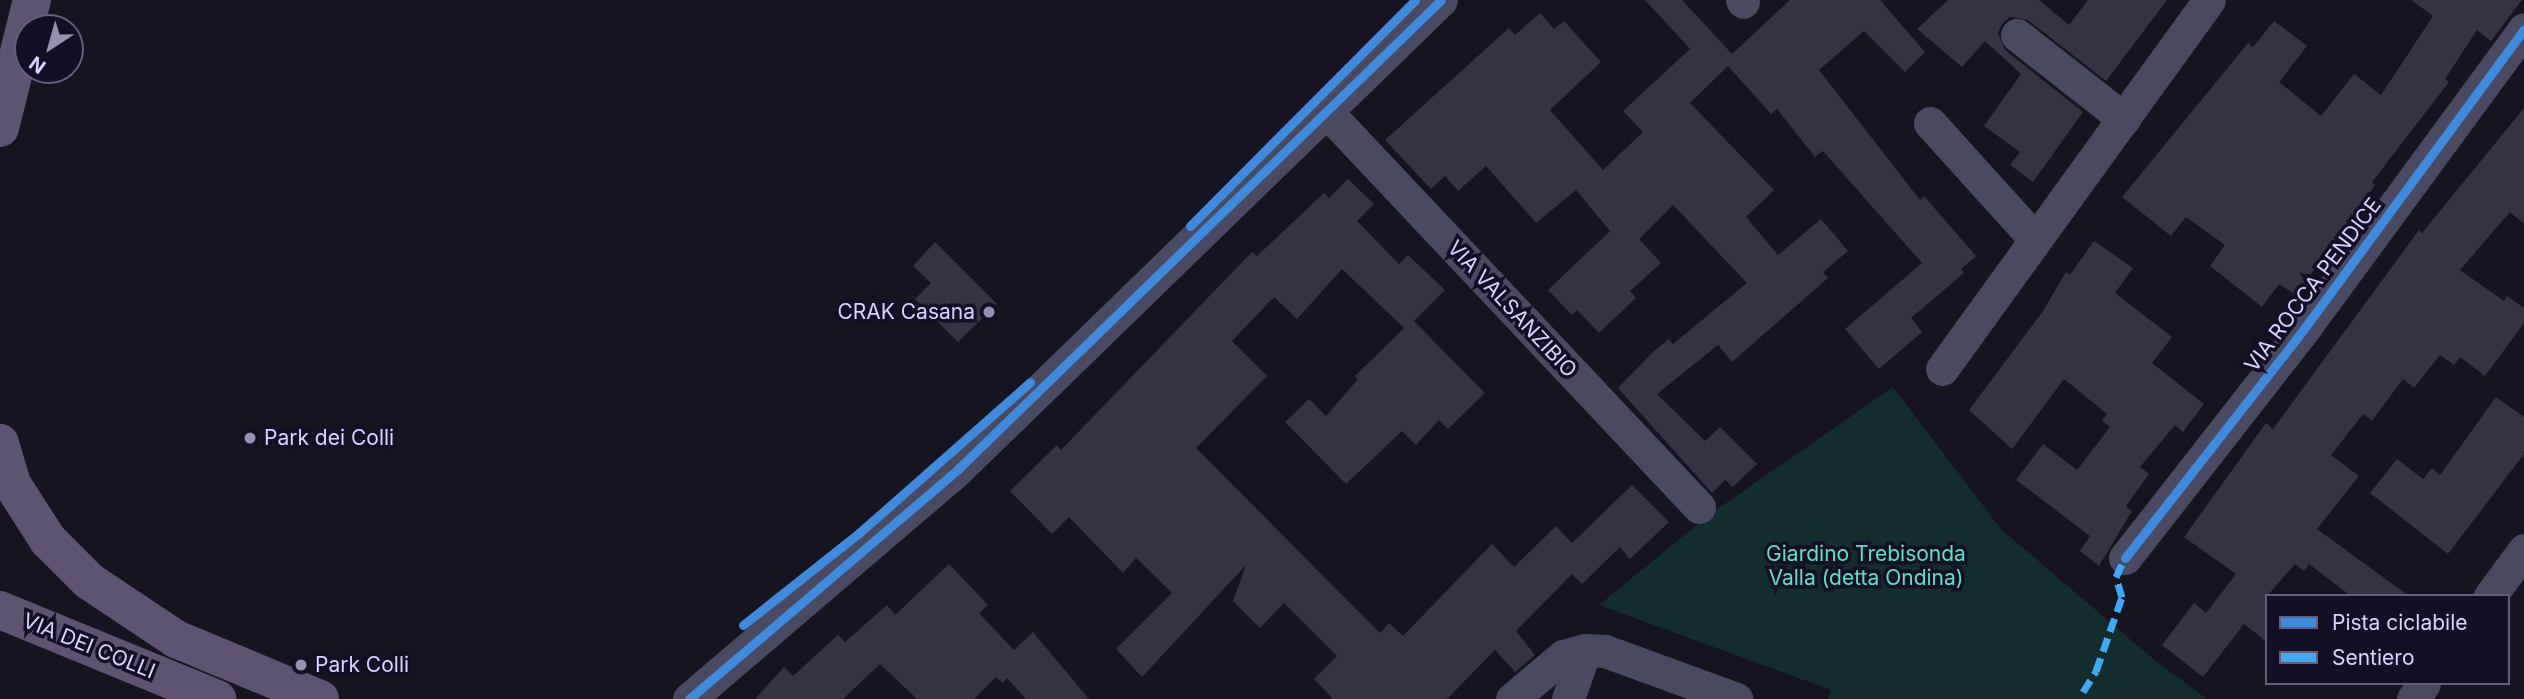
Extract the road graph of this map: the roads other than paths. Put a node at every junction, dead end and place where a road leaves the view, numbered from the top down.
1 (1441, 0) edge
2 (2209, 0) edge
3 (30, 9) edge
4 (2524, 29) edge
5 (2017, 35) dead end
6 (0, 84) edge
7 (1326, 111) junction
8 (2124, 119) junction
9 (1930, 123) dead end
10 (0, 128) edge
11 (2034, 238) junction
12 (1942, 369) dead end
13 (0, 443) edge
14 (1699, 507) dead end
15 (2524, 550) edge
16 (2125, 558) dead end
17 (2491, 594) edge
18 (0, 610) edge
19 (1585, 650) junction
20 (698, 691) edge
21 (307, 693) edge
22 (217, 699) edge
23 (675, 699) edge
24 (1512, 699) edge
25 (1567, 699) edge
26 (1736, 699) edge

1 - 7 street
2 - 8 street
3 - 6 main road
3 - 10 main road
4 - 16 street, VIA ROCCA PENDICE
5 - 8 street
7 - 14 street, VIA VALSANZIBIO
7 - 20 street
8 - 11 street
9 - 11 street
11 - 12 street
13 - 21 main road
15 - 17 street
18 - 22 main road, VIA DEI COLLI
19 - 24 street
19 - 25 street
19 - 26 street
20 - 23 street

